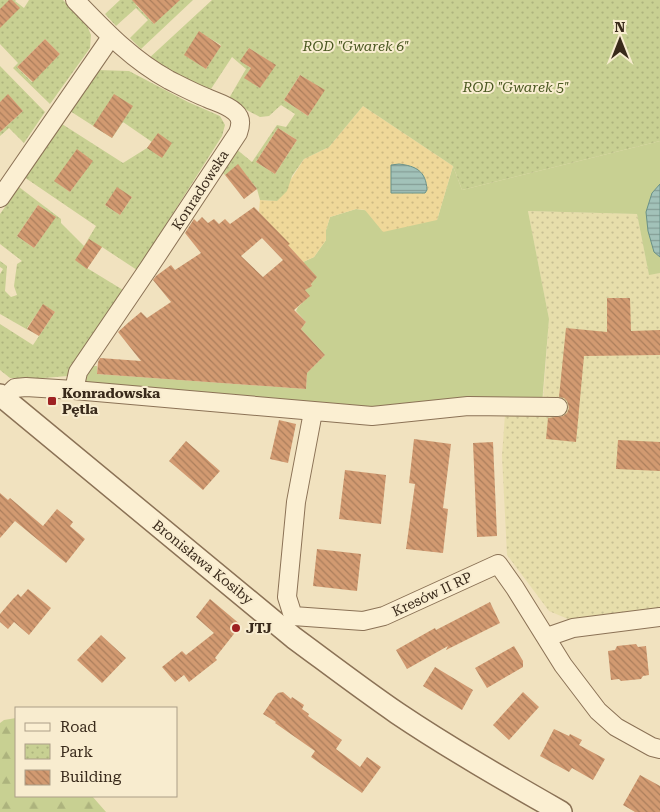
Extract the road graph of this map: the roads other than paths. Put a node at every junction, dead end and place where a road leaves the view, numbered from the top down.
1 (75, 0) edge
2 (111, 37) junction
3 (0, 198) edge
4 (74, 390) junction
5 (2, 397) edge
6 (558, 407) dead end
7 (313, 412) junction
8 (660, 618) edge
9 (289, 622) junction
10 (546, 638) junction
11 (660, 749) edge
12 (561, 812) edge

1 - 2 street, Konradowska
2 - 3 street
2 - 4 street, Konradowska
4 - 5 street, Bronisława Kosiby
4 - 7 street, Bronisława Kosiby
5 - 9 street, Bronisława Kosiby
6 - 7 street, Bronisława Kosiby
7 - 9 street
8 - 10 street
9 - 10 street, Kresów II RP
9 - 12 street, Bronisława Kosiby
10 - 11 street, Kresów II RP

